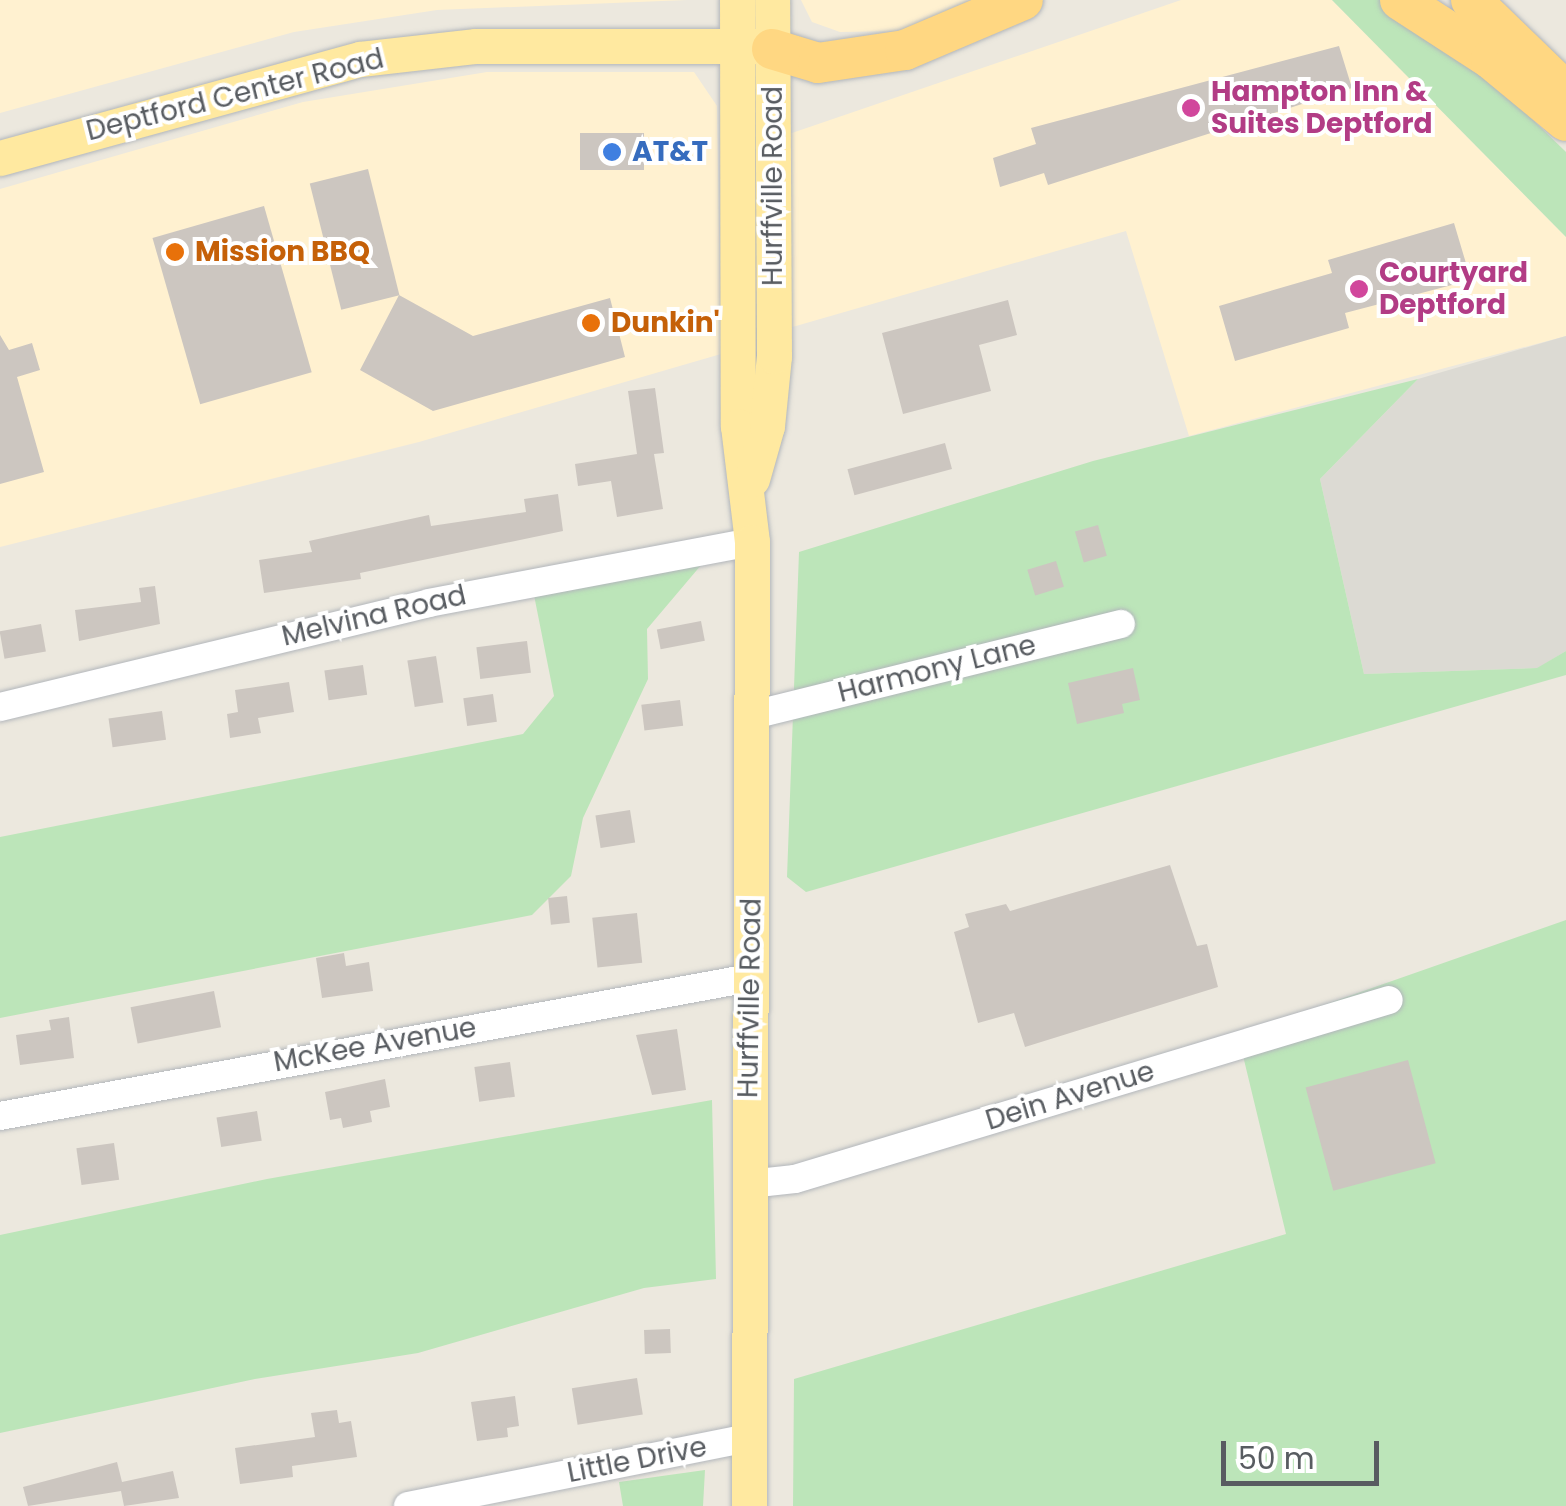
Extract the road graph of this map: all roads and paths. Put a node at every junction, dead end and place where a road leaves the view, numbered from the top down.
1 (737, 0) edge
2 (772, 0) edge
3 (1022, 0) edge
4 (1400, 0) edge
5 (1472, 0) edge
6 (755, 46) junction
7 (1566, 92) edge
8 (1566, 121) edge
9 (0, 158) edge
10 (752, 542) junction
11 (1121, 624) dead end
12 (0, 707) edge
13 (753, 715) junction
14 (750, 978) junction
15 (1389, 1000) dead end
16 (0, 1116) edge
17 (750, 1184) junction
18 (748, 1438) junction
19 (408, 1506) edge
20 (748, 1506) edge

1 - 6 main road, Hurffville Road
2 - 6 main road, Hurffville Road
3 - 6 highway
4 - 8 highway
5 - 7 highway
6 - 9 main road, Deptford Center Road
6 - 10 main road, Hurffville Road
10 - 12 street, Melvina Road
10 - 13 main road, Hurffville Road
11 - 13 street, Harmony Lane
13 - 14 main road, Hurffville Road
14 - 16 street, McKee Avenue
14 - 17 main road, Hurffville Road
15 - 17 street, Dein Avenue
17 - 18 main road, Hurffville Road
18 - 19 street, Little Drive
18 - 20 main road, Hurffville Road

